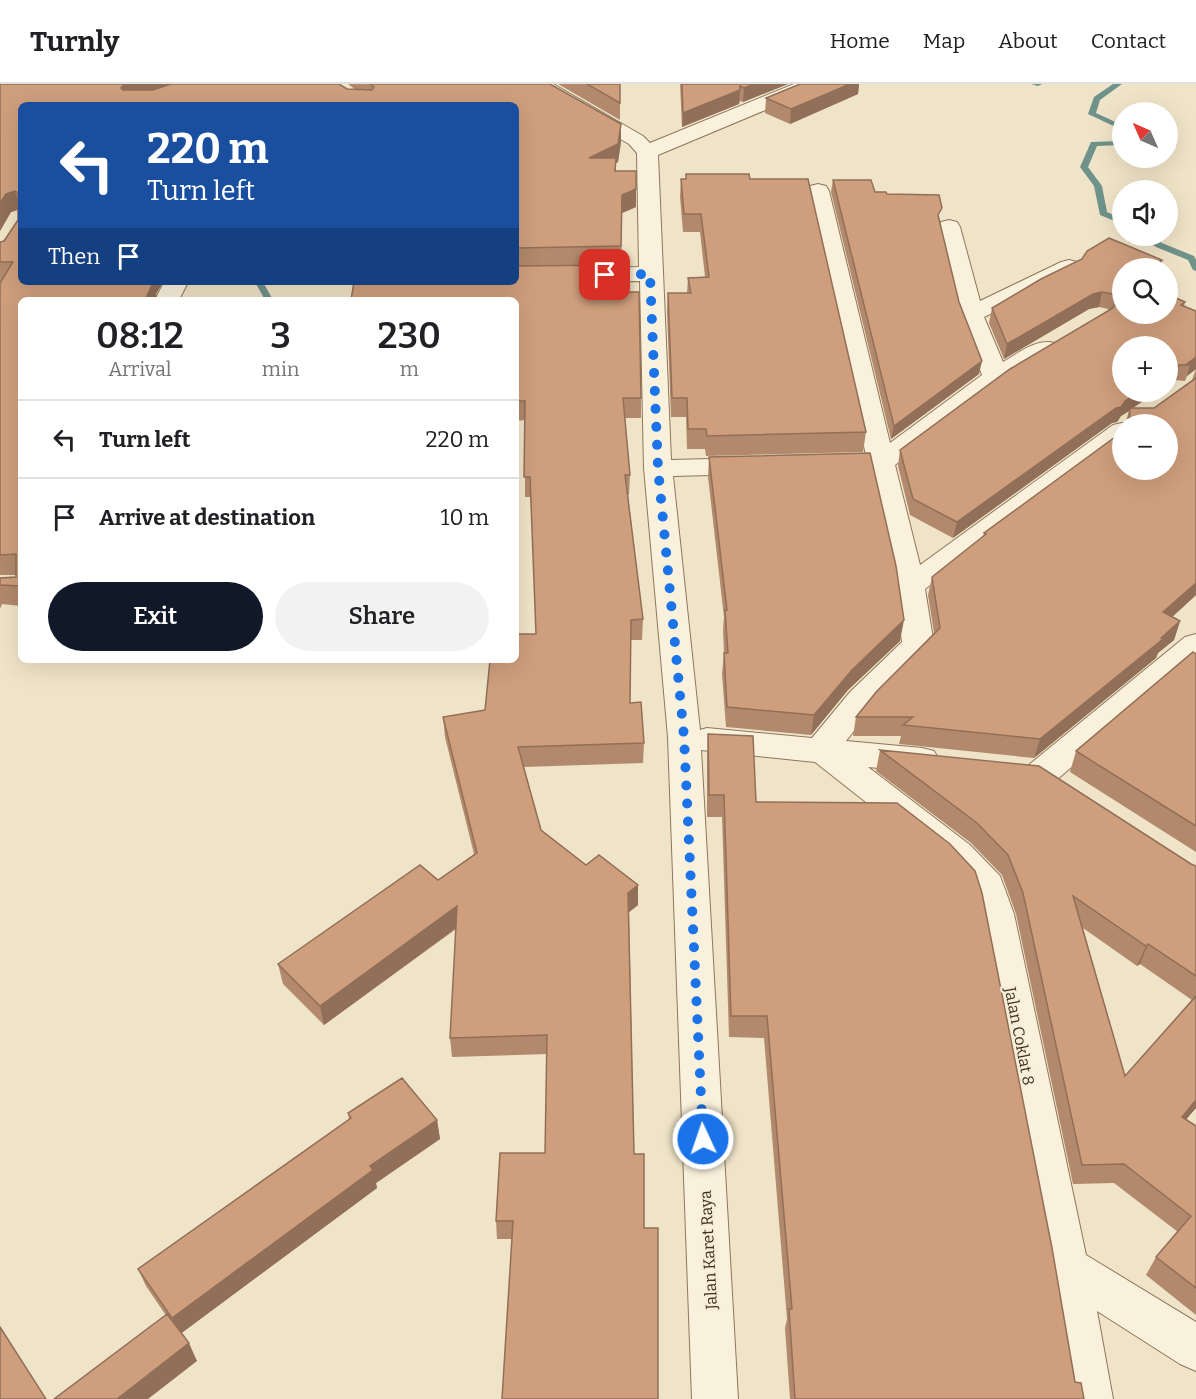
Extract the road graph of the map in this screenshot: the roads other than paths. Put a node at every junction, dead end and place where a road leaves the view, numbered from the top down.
1 (811, 84) edge
2 (544, 85) edge
3 (647, 152) junction
4 (818, 191) dead end
5 (949, 227) dead end
6 (1069, 267) edge
7 (650, 274) junction
8 (519, 276) edge
9 (971, 314) junction
10 (1068, 334) edge
11 (996, 377) junction
12 (1112, 438) edge
13 (882, 462) junction
14 (835, 464) edge
15 (776, 465) edge
16 (658, 468) junction
17 (910, 586) junction
18 (1196, 644) edge
19 (684, 737) junction
20 (821, 749) junction
21 (949, 763) edge
22 (1007, 769) edge
23 (1042, 772) junction
24 (1071, 791) edge
25 (1067, 1268) junction
26 (1196, 1348) edge
27 (715, 1399) edge
28 (1090, 1399) edge

1 - 3 street
2 - 3 street
3 - 7 street, Jalan Karet Raya
4 - 13 street
5 - 9 street
6 - 9 street
7 - 8 street
7 - 16 street, Jalan Karet Raya
9 - 11 street
10 - 11 street
11 - 13 street
12 - 17 street
13 - 14 street
13 - 17 street
15 - 16 street
16 - 19 street, Jalan Karet Raya
17 - 20 street
18 - 23 street
19 - 20 street
19 - 27 street, Jalan Karet Raya
20 - 21 street
20 - 25 street, Jalan Coklat 8
22 - 23 street
23 - 24 street
25 - 26 street
25 - 28 street, Jalan Coklat 8

